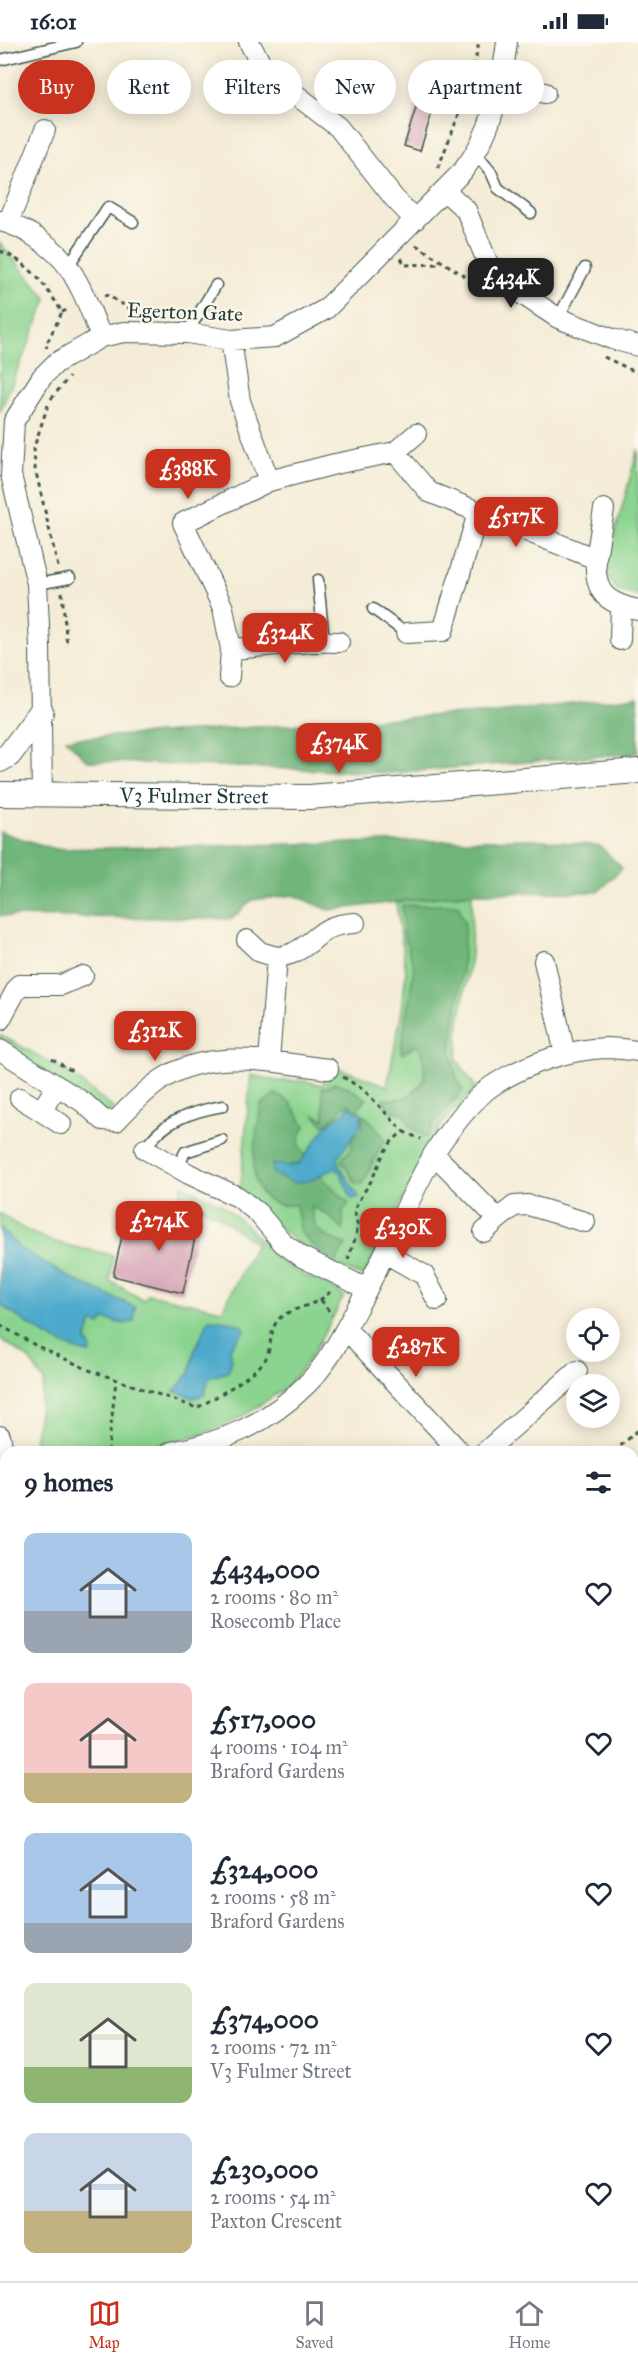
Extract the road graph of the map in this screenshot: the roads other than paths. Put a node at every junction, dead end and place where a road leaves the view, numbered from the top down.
1 (76, 42) edge
2 (249, 42) edge
3 (507, 42) edge
4 (0, 60) edge
5 (505, 60) edge
6 (492, 114) edge
7 (45, 130) dead end
8 (476, 154) junction
9 (444, 190) junction
10 (531, 213) dead end
11 (415, 220) junction
12 (4, 222) edge
13 (132, 222) dead end
14 (68, 266) junction
15 (585, 268) dead end
16 (216, 285) dead end
17 (558, 318) junction
18 (187, 333) junction
19 (101, 337) junction
20 (231, 340) junction
21 (638, 346) edge
22 (416, 434) dead end
23 (395, 452) junction
24 (269, 481) junction
25 (604, 508) dead end
26 (478, 513) junction
27 (596, 559) junction
28 (65, 578) road end
29 (318, 580) dead end
30 (37, 584) junction
31 (629, 608) edge
32 (373, 609) dead end
33 (405, 633) joint
34 (620, 640) dead end
35 (331, 642) joint
36 (231, 649) junction
37 (229, 677) dead end
38 (41, 712) junction
39 (0, 760) edge
40 (638, 771) edge
41 (0, 794) edge
42 (42, 796) junction
43 (355, 923) dead end
44 (247, 940) dead end
45 (277, 957) junction
46 (552, 972) dead end
47 (82, 976) dead end
48 (0, 1020) edge
49 (0, 1050) edge
50 (638, 1051) edge
51 (565, 1054) junction
52 (269, 1061) junction
53 (328, 1069) road end
54 (57, 1086) junction
55 (20, 1098) dead end
56 (223, 1106) dead end
57 (41, 1111) junction
58 (61, 1124) dead end
59 (222, 1140) dead end
60 (146, 1149) joint
61 (434, 1154) junction
62 (178, 1168) junction
63 (585, 1222) dead end
64 (385, 1253) junction
65 (367, 1289) junction
66 (437, 1300) dead end
67 (346, 1329) junction
68 (566, 1388) edge
69 (199, 1446) edge
70 (454, 1446) edge
71 (492, 1446) edge

1 - 4 lane
2 - 11 street
3 - 5 street, Egerton Gate
6 - 8 street, Egerton Gate
7 - 12 street
8 - 9 street, Egerton Gate
8 - 10 lane
9 - 11 street, Egerton Gate
9 - 17 street
11 - 20 street, Egerton Gate
12 - 14 street
13 - 14 lane
14 - 19 street
15 - 17 lane
16 - 18 lane
17 - 21 street
18 - 19 street, Egerton Gate
18 - 20 street, Egerton Gate
19 - 30 street, Egerton Gate
20 - 24 street
22 - 23 street
23 - 24 street
23 - 26 street
24 - 36 street
25 - 27 street
26 - 27 street
26 - 33 street
27 - 31 street
28 - 30 lane
29 - 35 lane
30 - 38 street, Egerton Gate
31 - 34 street
32 - 33 lane
35 - 36 street
36 - 37 street
38 - 39 street
38 - 42 street, Egerton Gate
40 - 42 street, V3 Fulmer Street
41 - 42 street, V3 Fulmer Street
43 - 45 street
44 - 45 street
45 - 52 street
46 - 51 street
47 - 48 street
49 - 54 street
50 - 51 street
51 - 61 street
52 - 53 street
52 - 54 street
54 - 57 street
55 - 57 street
56 - 60 lane
57 - 58 street
59 - 62 lane
60 - 62 street
61 - 63 street
61 - 64 street
62 - 65 street
64 - 65 street
64 - 66 street
65 - 67 street
67 - 69 street
67 - 70 street
68 - 71 street

